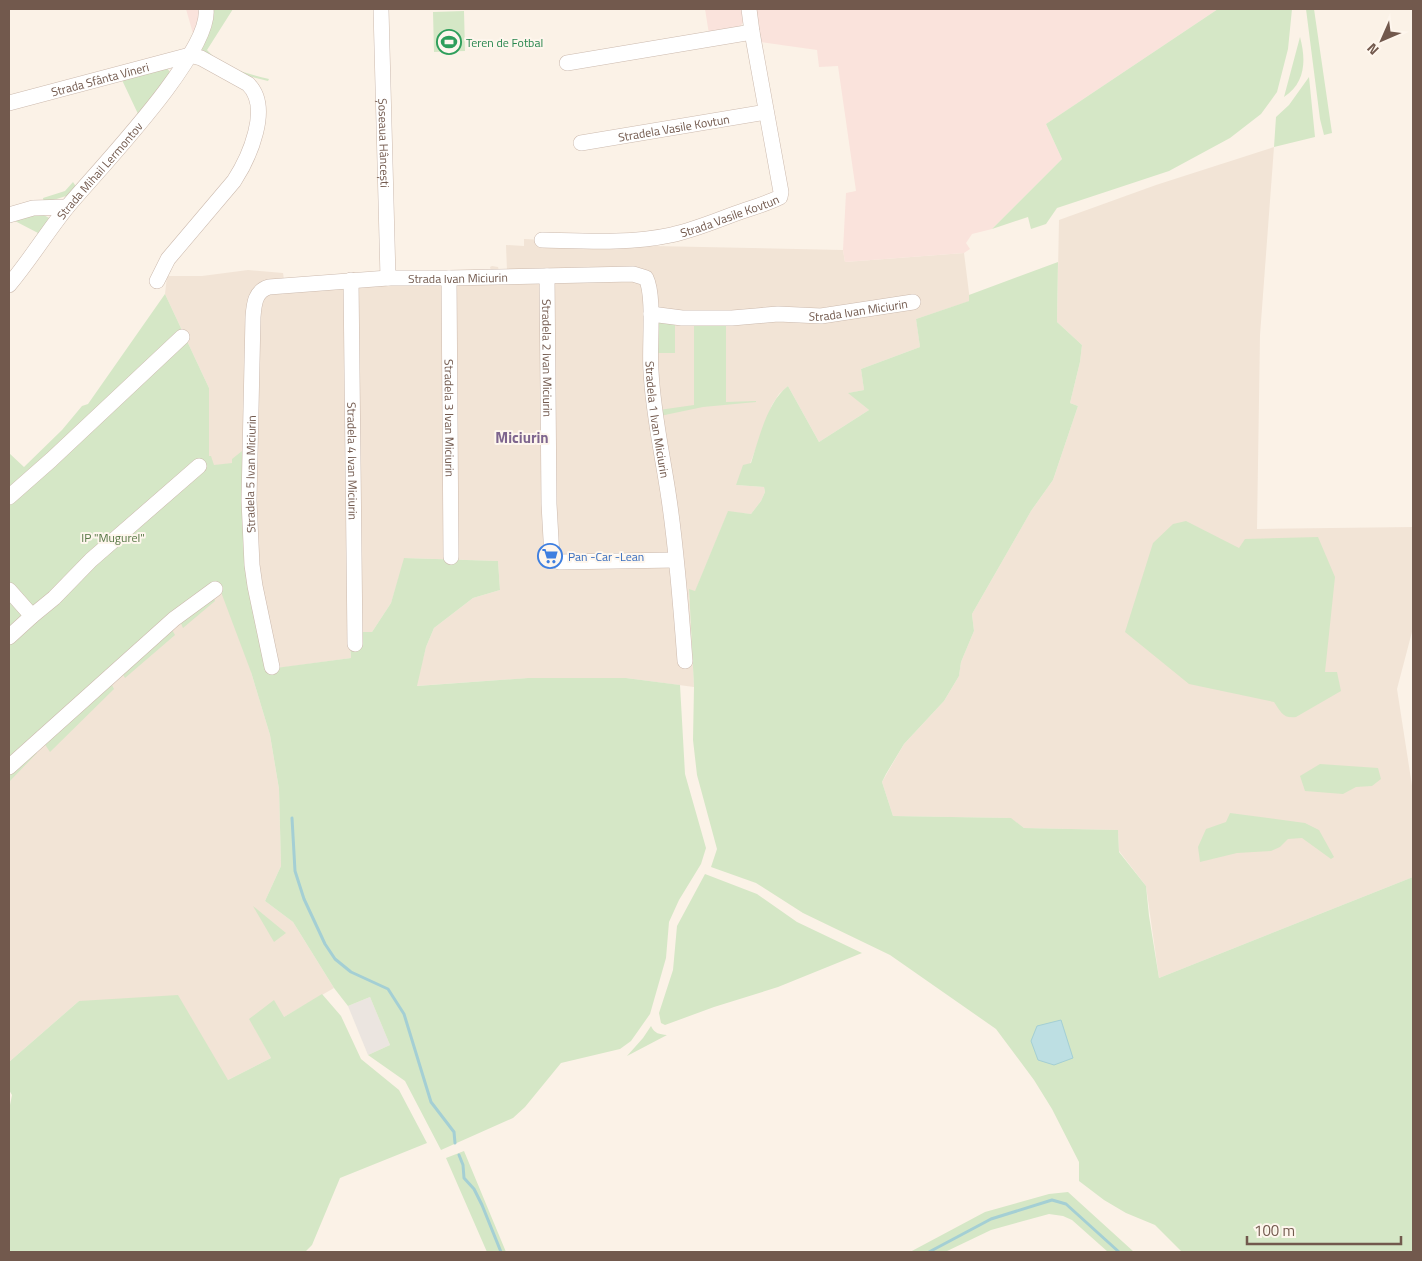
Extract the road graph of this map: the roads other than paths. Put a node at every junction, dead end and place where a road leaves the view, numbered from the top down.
1 (206, 9) edge
2 (381, 9) edge
3 (749, 9) edge
4 (752, 32) junction
5 (190, 55) junction
6 (567, 63) dead end
7 (9, 102) edge
8 (766, 112) junction
9 (581, 143) dead end
10 (68, 207) junction
11 (9, 214) edge
12 (542, 240) dead end
13 (547, 276) junction
14 (388, 278) junction
15 (449, 278) junction
16 (646, 278) joint
17 (351, 280) junction
18 (157, 281) dead end
19 (9, 286) edge
20 (269, 287) joint
21 (913, 302) dead end
22 (651, 314) junction
23 (182, 337) dead end
24 (199, 466) dead end
25 (9, 497) edge
26 (451, 557) dead end
27 (675, 560) junction
28 (215, 589) dead end
29 (9, 590) edge
30 (32, 616) junction
31 (9, 637) edge
32 (354, 644) dead end
33 (685, 661) dead end
34 (272, 667) dead end
35 (9, 767) edge

1 - 5 street, Strada Mihail Lermontov
2 - 14 street, Șoseaua Hâncești
3 - 4 street, Strada Vasile Kovtun
4 - 6 street
4 - 8 street, Strada Vasile Kovtun
5 - 7 street, Strada Sfânta Vineri
5 - 10 street, Strada Mihail Lermontov
5 - 18 street
8 - 9 street, Stradela Vasile Kovtun
8 - 12 street, Strada Vasile Kovtun
10 - 11 street
10 - 19 street, Strada Mihail Lermontov
13 - 15 street, Strada Ivan Miciurin
13 - 16 street, Strada Ivan Miciurin
13 - 27 street, Stradela 2 Ivan Miciurin
14 - 15 street, Strada Ivan Miciurin
14 - 17 street, Strada Ivan Miciurin
15 - 26 street, Stradela 3 Ivan Miciurin
16 - 22 street, Stradela 1 Ivan Miciurin
17 - 20 street, Strada Ivan Miciurin
17 - 32 street, Stradela 4 Ivan Miciurin
20 - 34 street, Stradela 5 Ivan Miciurin
21 - 22 street, Strada Ivan Miciurin
22 - 27 street, Stradela 1 Ivan Miciurin
23 - 25 street
24 - 30 street
27 - 33 street, Stradela 1 Ivan Miciurin
28 - 35 street
29 - 30 street
30 - 31 street

